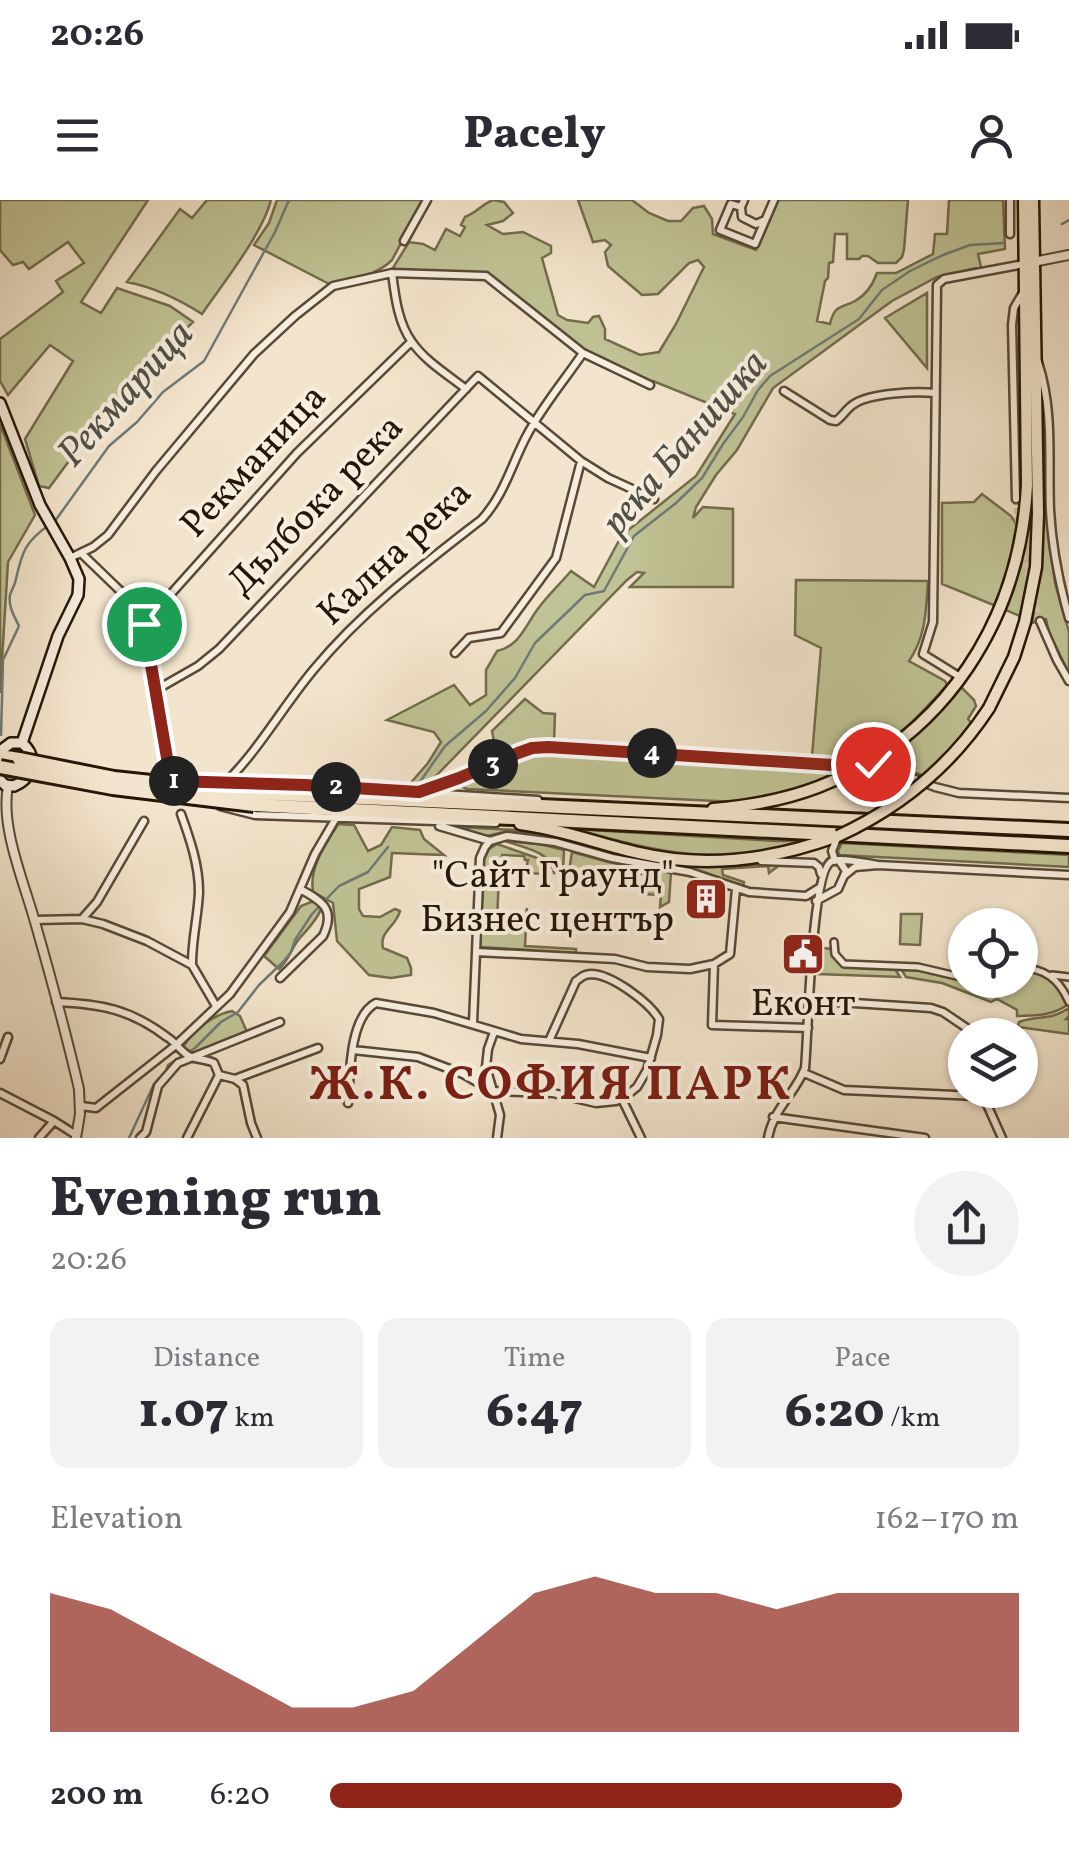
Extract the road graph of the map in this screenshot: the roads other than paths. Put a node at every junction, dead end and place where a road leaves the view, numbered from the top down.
1 (427, 200) edge
2 (774, 200) edge
3 (1010, 200) edge
4 (1024, 200) edge
5 (1033, 200) edge
6 (742, 204) edge
7 (766, 219) junction
8 (1010, 234) dead end
9 (404, 241) dead end
10 (1069, 255) edge
11 (1029, 263) junction
12 (392, 273) junction
13 (1024, 290) junction
14 (411, 342) junction
15 (583, 353) junction
16 (1036, 353) junction
17 (647, 384) dead end
18 (466, 389) junction
19 (784, 390) dead end
20 (935, 393) junction
21 (0, 403) edge
22 (535, 423) junction
23 (582, 462) junction
24 (1016, 499) tunnel mouth
25 (654, 500) dead end
26 (81, 553) junction
27 (70, 558) junction
28 (1069, 618) edge
29 (1040, 621) tunnel mouth
30 (144, 624) junction
31 (456, 653) dead end
32 (960, 677) junction
33 (1069, 682) edge
34 (156, 690) junction
35 (22, 743) junction
36 (1, 750) edge
37 (32, 756) junction
38 (866, 764) junction
39 (0, 767) edge
40 (459, 778) junction
41 (25, 780) junction
42 (171, 781) junction
43 (228, 782) junction
44 (4, 783) edge
45 (419, 792) junction
46 (461, 795) junction
47 (1069, 798) edge
48 (254, 799) junction
49 (584, 808) junction
50 (228, 809) junction
51 (682, 812) junction
52 (181, 814) dead end
53 (427, 817) junction
54 (336, 818) junction
55 (144, 821) dead end
56 (518, 824) junction
57 (634, 824) junction
58 (1069, 830) edge
59 (838, 836) junction
60 (490, 841) junction
61 (1069, 846) edge
62 (750, 860) junction
63 (837, 861) junction
64 (878, 866) junction
65 (1069, 875) edge
66 (845, 876) junction
67 (820, 882) junction
68 (736, 888) junction
69 (300, 890) junction
70 (832, 892) junction
71 (806, 896) junction
72 (816, 901) junction
73 (82, 919) junction
74 (35, 920) junction
75 (834, 942) dead end
76 (476, 952) junction
77 (192, 964) junction
78 (714, 964) junction
79 (1038, 971) edge
80 (948, 974) edge
81 (1049, 974) junction
82 (280, 978) dead end
83 (1069, 978) edge
84 (1064, 990) junction
85 (823, 1001) dead end
86 (56, 1002) junction
87 (1069, 1002) edge
88 (216, 1006) junction
89 (952, 1018) edge
90 (280, 1022) dead end
91 (472, 1024) junction
92 (808, 1028) junction
93 (494, 1032) junction
94 (8, 1036) dead end
95 (549, 1041) junction
96 (318, 1048) dead end
97 (177, 1049) junction
98 (353, 1050) junction
99 (192, 1057) junction
100 (652, 1058) junction
101 (0, 1059) edge
102 (178, 1064) junction
103 (804, 1073) junction
104 (218, 1076) junction
105 (234, 1079) junction
106 (492, 1091) junction
107 (0, 1093) edge
108 (948, 1093) edge
109 (622, 1099) junction
110 (348, 1102) dead end
111 (81, 1106) junction
112 (989, 1108) edge
113 (773, 1117) junction
114 (54, 1121) junction
115 (76, 1136) edge
116 (39, 1138) edge
117 (140, 1138) edge
118 (187, 1138) edge
119 (257, 1138) edge
120 (497, 1138) edge
121 (640, 1138) edge
122 (768, 1138) edge
123 (925, 1138) edge
124 (1002, 1138) edge

1 - 9 street
2 - 7 street
3 - 8 street
4 - 11 main road
5 - 11 main road
6 - 7 street
6 - 7 street
10 - 11 street
11 - 13 main road
11 - 16 main road
11 - 20 street
12 - 14 street
12 - 15 street
12 - 26 street
13 - 24 street
13 - 32 main road
14 - 18 street
14 - 30 street, Рекманица
15 - 17 street
15 - 22 street, Кална река
16 - 28 street
16 - 59 main road, bridge
18 - 22 street
18 - 34 street, Дълбока река
19 - 20 street
20 - 32 street
21 - 27 main road
22 - 23 street
22 - 43 street, Кална река
23 - 25 street
23 - 31 street
26 - 27 street
26 - 30 street
27 - 35 main road
29 - 33 street
30 - 34 street
32 - 38 main road
34 - 42 street
35 - 36 main road
35 - 37 main road
36 - 48 highway, bridge
37 - 41 main road
37 - 42 street
38 - 40 street
38 - 47 street
38 - 51 main road
39 - 48 highway, bridge
40 - 45 street
40 - 46 street
41 - 44 main road
41 - 50 street
42 - 43 street
43 - 45 street
43 - 50 street
44 - 74 street
45 - 46 street
46 - 49 street
48 - 49 highway
48 - 53 highway
49 - 51 highway
50 - 54 street
51 - 58 highway
52 - 77 street
53 - 54 street
53 - 56 main road
53 - 57 highway
53 - 60 street
54 - 69 street
55 - 73 street
56 - 57 highway
56 - 62 main road
57 - 61 highway
59 - 62 main road
59 - 63 street
60 - 68 street
60 - 76 street
62 - 67 street
63 - 64 street
63 - 66 street
63 - 67 street
64 - 65 street
64 - 66 street
66 - 70 street
67 - 70 street
67 - 71 street
67 - 72 street
68 - 71 street
68 - 78 street
69 - 82 street
69 - 88 street
70 - 72 street
71 - 72 street
72 - 92 street
73 - 74 street
73 - 77 street
74 - 86 street
75 - 80 street
76 - 78 street
76 - 91 street
77 - 88 street
78 - 92 street
79 - 81 street
81 - 83 street
81 - 84 street
83 - 84 street
84 - 87 street
85 - 89 street
86 - 97 street
86 - 111 street
88 - 97 street
90 - 99 street
91 - 93 street
91 - 98 street
92 - 103 street
93 - 95 street
93 - 106 street
94 - 101 street
95 - 100 street
95 - 100 street
96 - 105 street
97 - 99 street
97 - 102 street
97 - 111 street
98 - 106 street
98 - 110 street
99 - 102 street
99 - 104 street
100 - 109 street
102 - 117 street
103 - 108 street
103 - 113 street
104 - 105 street
104 - 118 street
105 - 119 street
106 - 109 street
106 - 120 street
107 - 114 street
109 - 121 street
111 - 115 street
112 - 124 street
113 - 122 street
113 - 123 street
114 - 115 street
114 - 116 street

